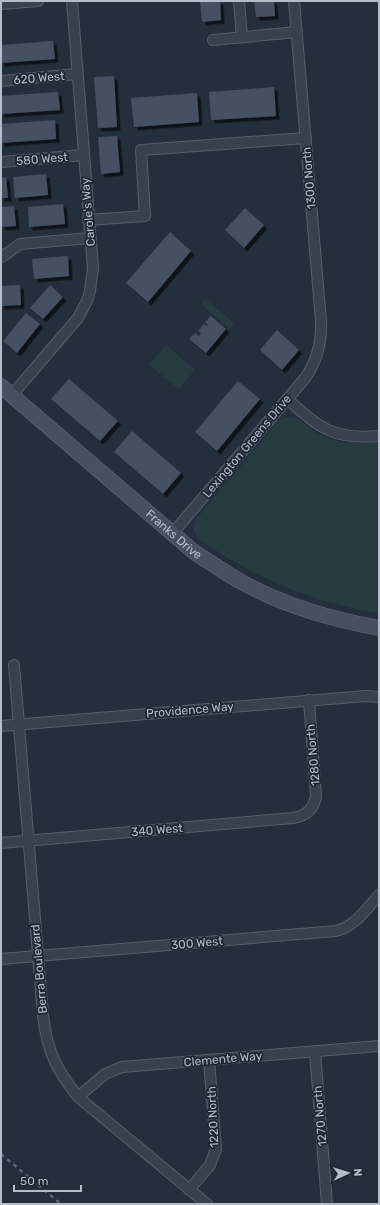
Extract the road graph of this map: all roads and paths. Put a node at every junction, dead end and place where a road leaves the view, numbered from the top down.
1 (38, 1) edge
2 (72, 1) edge
3 (239, 1) edge
4 (294, 1) edge
5 (1, 4) edge
6 (297, 32) junction
7 (242, 37) junction
8 (213, 40) dead end
9 (78, 74) junction
10 (1, 81) edge
11 (306, 138) junction
12 (84, 155) junction
13 (1, 162) edge
14 (88, 220) junction
15 (90, 238) junction
16 (2, 257) edge
17 (317, 355) joint
18 (1, 386) edge
19 (12, 395) junction
20 (287, 399) junction
21 (379, 436) edge
22 (172, 534) junction
23 (379, 628) edge
24 (14, 665) dead end
25 (379, 697) edge
26 (309, 700) junction
27 (19, 725) junction
28 (1, 726) edge
29 (311, 809) joint
30 (29, 840) junction
31 (1, 843) edge
32 (379, 894) edge
33 (38, 956) junction
34 (1, 960) edge
35 (379, 1046) edge
36 (315, 1052) junction
37 (209, 1060) junction
38 (78, 1097) junction
39 (189, 1190) junction
40 (206, 1204) edge
41 (327, 1204) edge

1 - 5 street
2 - 9 street, Carole's Way
3 - 7 street
4 - 6 street, 1300 North
6 - 7 street
6 - 11 street, 1300 North
7 - 8 street
9 - 10 street, 620 West
9 - 12 street, Carole's Way
11 - 14 street
11 - 17 street, 1300 North
12 - 13 street, 580 West
12 - 14 street, Carole's Way
14 - 15 street, Carole's Way
15 - 16 street
15 - 19 street, Carole's Way
17 - 20 street, Lexington Greens Drive
18 - 19 street, Franks Drive
19 - 22 street, Franks Drive
20 - 21 street
20 - 22 street, Lexington Greens Drive
22 - 23 street, Franks Drive
24 - 27 street, Berra Boulevard
25 - 26 street, Providence Way
26 - 27 street, Providence Way
26 - 29 street, 1280 North
27 - 28 street, Providence Way
27 - 30 street, Berra Boulevard
29 - 30 street, 340 West
30 - 31 street, 340 West
30 - 33 street, Berra Boulevard
32 - 33 street, 300 West
33 - 34 street, 300 West
33 - 38 street, Berra Boulevard
35 - 36 street, Clemente Way
36 - 37 street, Clemente Way
36 - 41 street, 1270 North
37 - 38 street, Clemente Way
37 - 39 street, 1220 North
38 - 39 street, Berra Boulevard
39 - 40 street, Berra Boulevard

